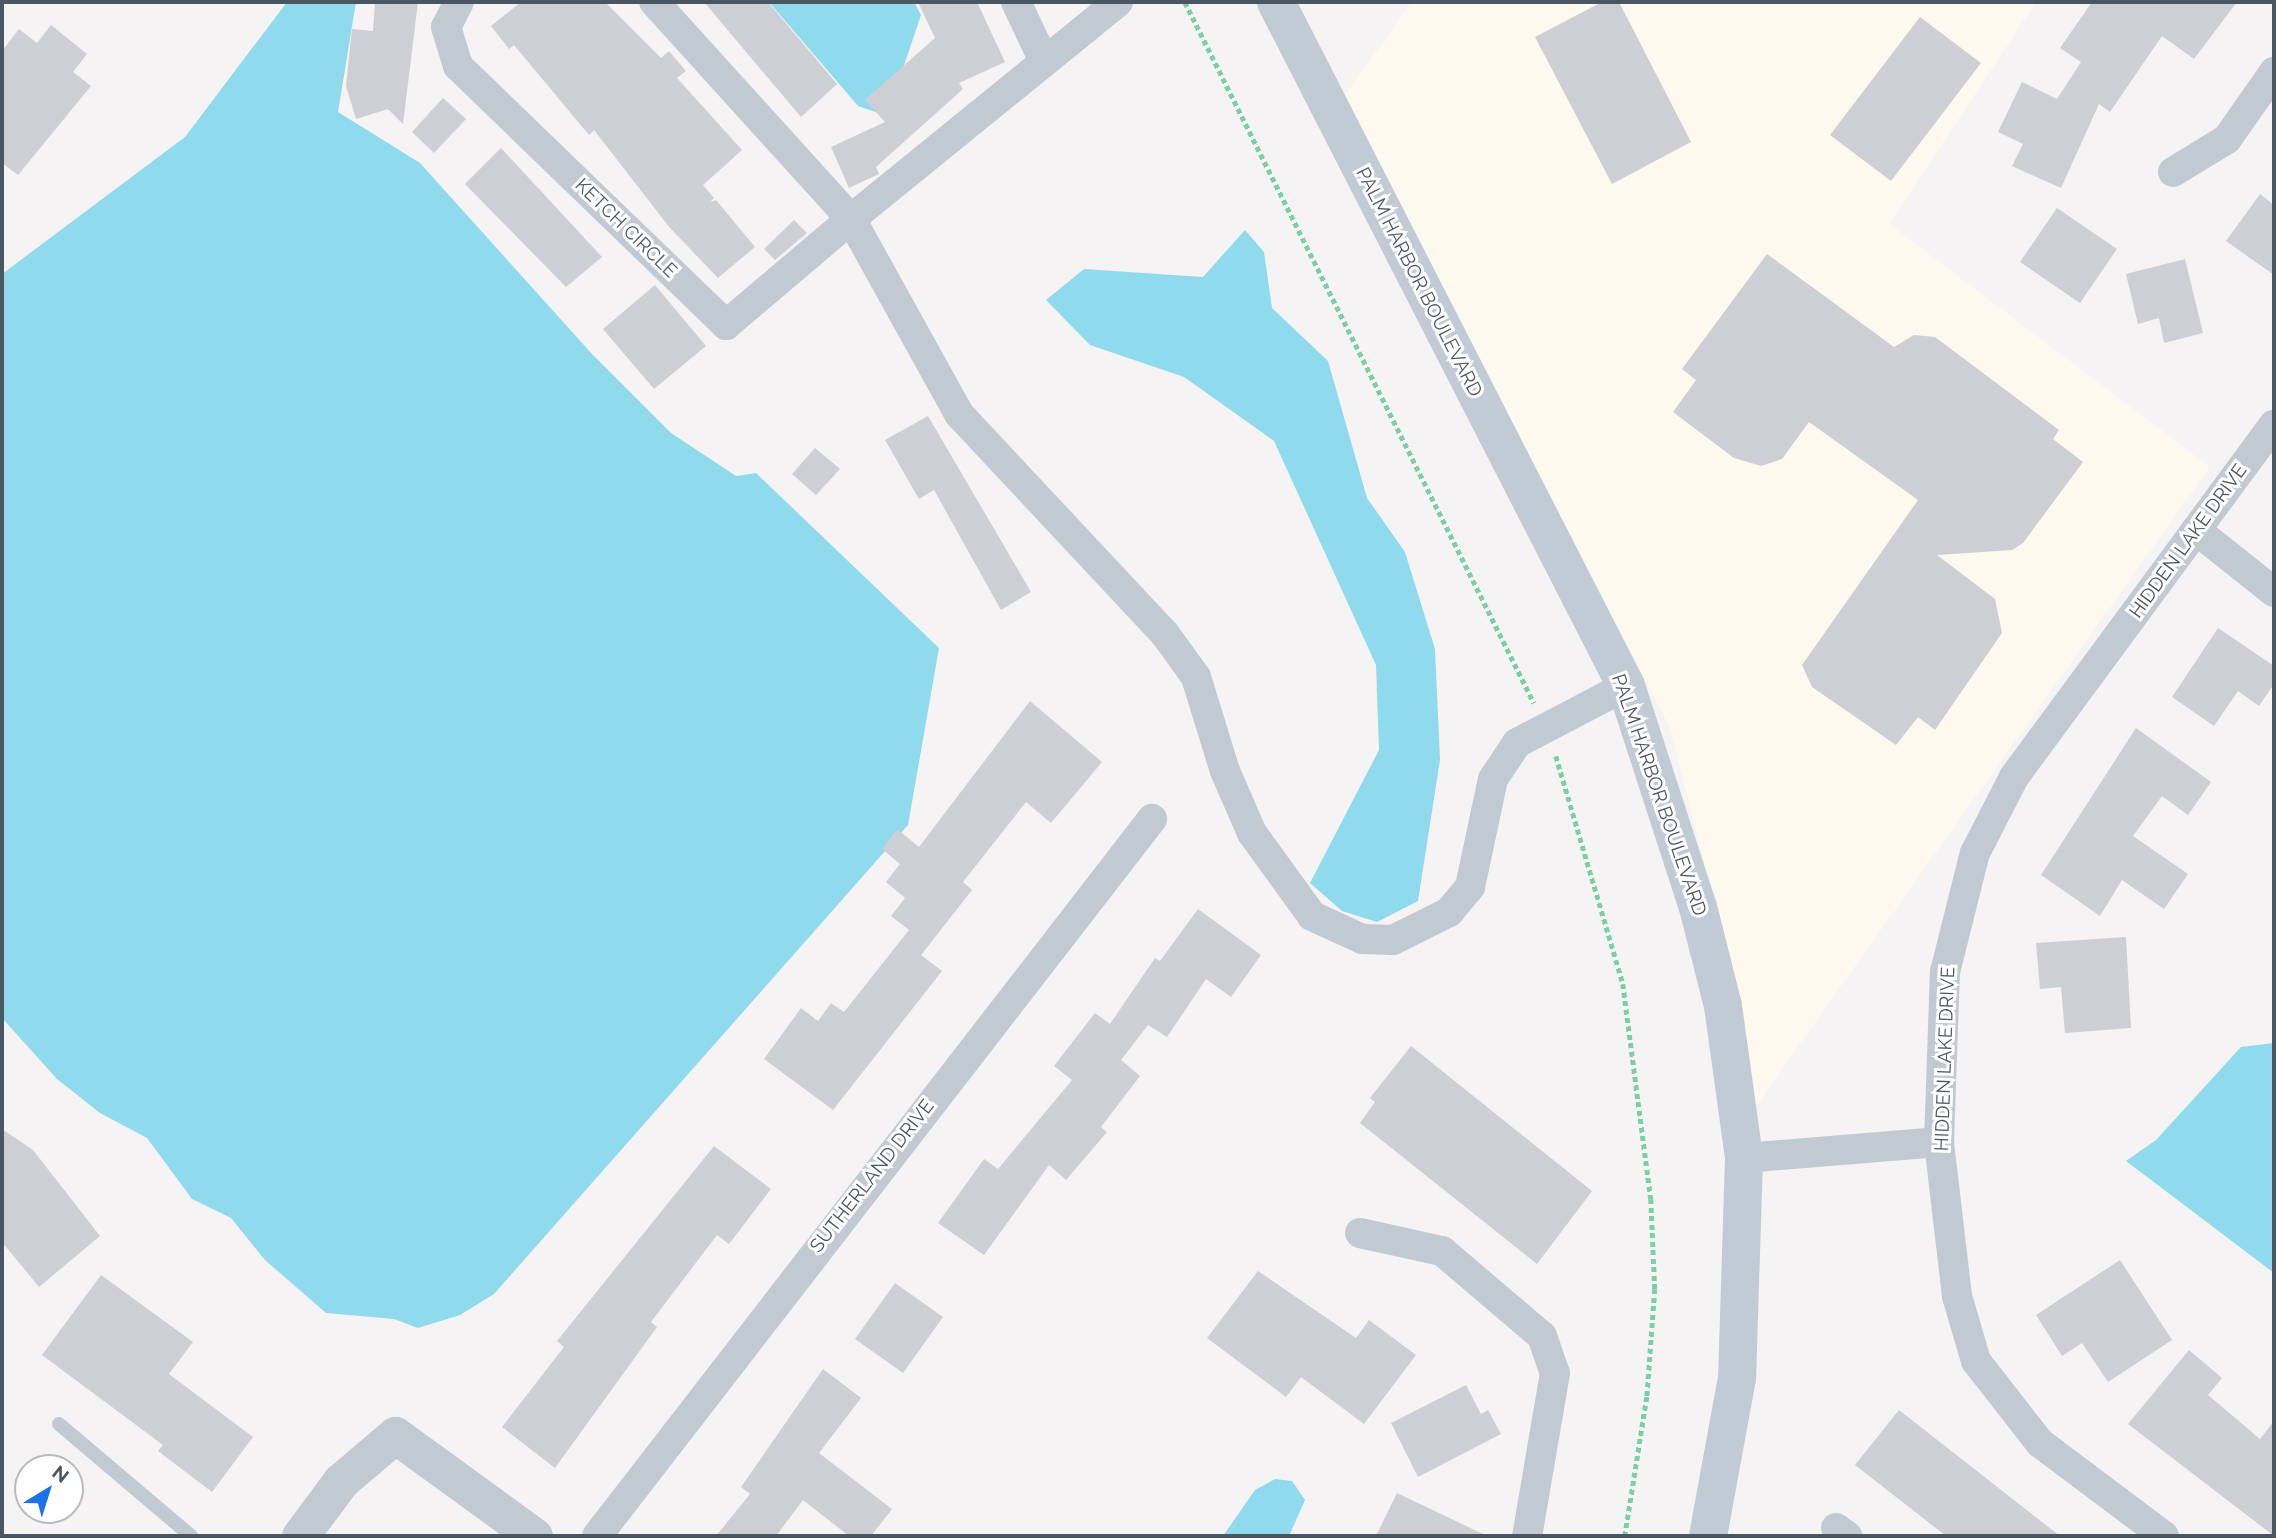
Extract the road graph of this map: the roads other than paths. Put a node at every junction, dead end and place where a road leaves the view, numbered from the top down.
1 (459, 2) edge
2 (654, 2) edge
3 (1016, 2) edge
4 (1118, 2) edge
5 (1276, 2) edge
6 (1043, 59) junction
7 (2274, 72) edge
8 (2173, 172) dead end
9 (851, 219) junction
10 (2274, 424) edge
11 (2196, 530) junction
12 (2274, 592) edge
13 (1626, 686) junction
14 (1152, 819) dead end
15 (1939, 1142) junction
16 (1744, 1158) junction
17 (1360, 1233) dead end
18 (59, 1424) dead end
19 (191, 1536) edge
20 (300, 1536) edge
21 (534, 1536) edge
22 (597, 1536) edge
23 (1527, 1536) edge
24 (1708, 1536) edge
25 (2164, 1536) edge

1 - 9 street, KETCH CIRCLE
2 - 9 street
3 - 6 street
4 - 6 street, KETCH CIRCLE
5 - 13 main road, PALM HARBOR BOULEVARD
6 - 9 street, KETCH CIRCLE
7 - 8 street
9 - 13 street
10 - 11 street, HIDDEN LAKE DRIVE
11 - 12 street
11 - 15 street, HIDDEN LAKE DRIVE
13 - 16 main road, PALM HARBOR BOULEVARD
14 - 22 street, SUTHERLAND DRIVE
15 - 16 street
15 - 25 street, HIDDEN LAKE DRIVE
16 - 24 main road, PALM HARBOR BOULEVARD
17 - 23 street
18 - 19 lane
20 - 21 street

